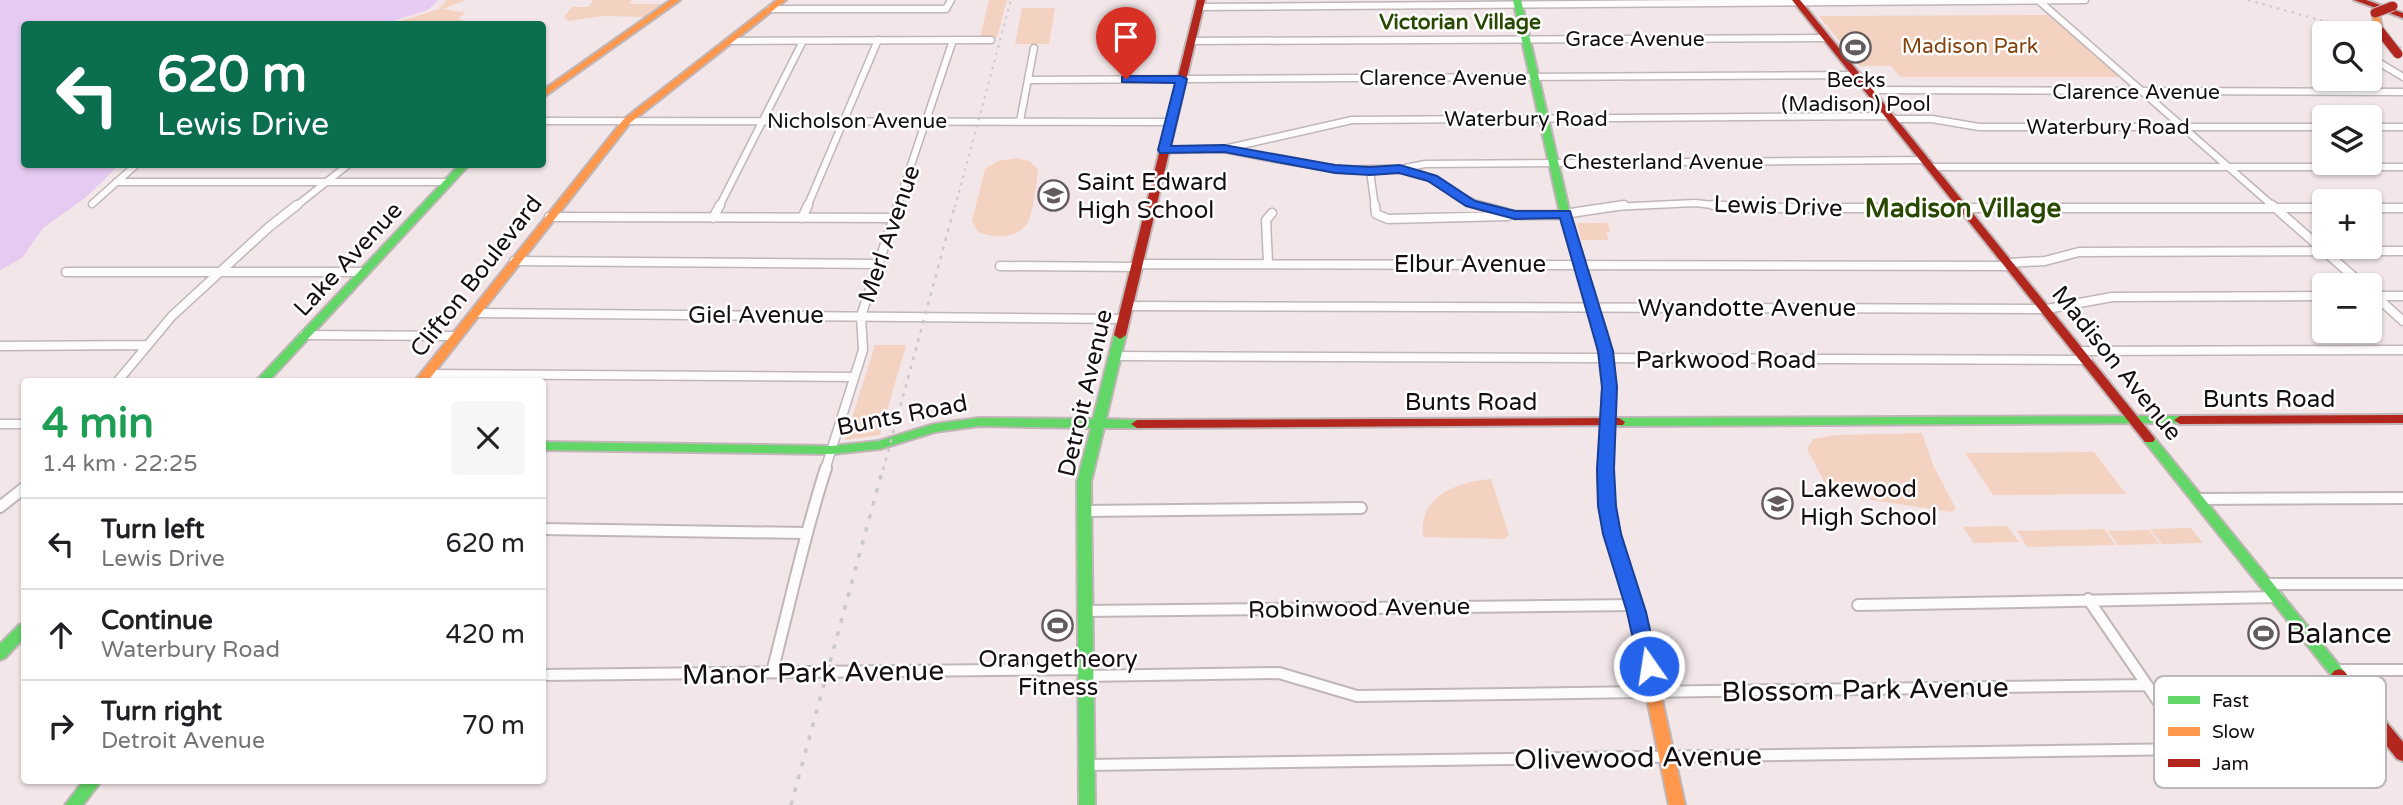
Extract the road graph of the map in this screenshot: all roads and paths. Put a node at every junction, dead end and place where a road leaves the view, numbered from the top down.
1 (676, 0) edge
2 (782, 0) edge
3 (951, 0) edge
4 (1902, 0) edge
5 (2038, 0) edge
6 (2085, 0) edge
7 (2358, 0) edge
8 (1797, 1) edge
9 (1201, 3) edge
10 (1518, 3) edge
11 (2398, 6) edge
12 (770, 9) junction
13 (2403, 16) edge
14 (1827, 38) junction
15 (878, 40) junction
16 (954, 40) junction
17 (990, 40) dead end
18 (1524, 40) junction
19 (729, 41) junction
20 (803, 41) junction
21 (1191, 41) junction
22 (1034, 48) dead end
23 (2401, 56) edge
24 (2382, 65) edge
25 (1858, 75) junction
26 (1534, 77) junction
27 (2403, 78) edge
28 (1181, 79) junction
29 (1028, 80) junction
30 (1870, 90) junction
31 (2143, 92) junction
32 (2403, 92) edge
33 (546, 93) edge
34 (1892, 118) junction
35 (1543, 119) junction
36 (546, 121) edge
37 (627, 121) junction
38 (762, 121) junction
39 (1020, 121) junction
40 (843, 122) junction
41 (928, 122) junction
42 (1172, 122) junction
43 (2183, 127) junction
44 (2312, 127) edge
45 (2382, 127) edge
46 (2403, 127) edge
47 (1224, 149) junction
48 (1164, 150) junction
49 (1553, 162) junction
50 (1929, 163) junction
51 (2227, 167) junction
52 (2403, 167) edge
53 (132, 168) edge
54 (344, 168) edge
55 (462, 168) edge
56 (1419, 169) junction
57 (1370, 171) junction
58 (331, 180) junction
59 (116, 182) junction
60 (449, 182) junction
61 (93, 204) dead end
62 (1486, 208) junction
63 (2275, 208) junction
64 (2312, 208) edge
65 (2382, 208) edge
66 (2403, 208) edge
67 (1966, 209) junction
68 (1272, 213) dead end
69 (1565, 214) junction
70 (1515, 215) junction
71 (549, 217) junction
72 (713, 218) junction
73 (803, 218) junction
74 (895, 218) junction
75 (1487, 218) junction
76 (2312, 241) edge
77 (2312, 251) edge
78 (2382, 251) edge
79 (2403, 251) edge
80 (2332, 259) edge
81 (514, 261) junction
82 (878, 264) junction
83 (1268, 264) junction
84 (2011, 264) junction
85 (1000, 265) dead end
86 (1137, 265) junction
87 (1578, 265) junction
88 (66, 272) dead end
89 (220, 272) junction
90 (364, 272) junction
91 (2348, 273) edge
92 (2382, 295) edge
93 (2312, 296) edge
94 (2403, 296) edge
95 (2382, 304) edge
96 (1594, 307) junction
97 (2047, 309) junction
98 (1125, 312) junction
99 (474, 313) junction
100 (861, 316) junction
101 (2403, 321) edge
102 (304, 335) junction
103 (455, 336) junction
104 (147, 345) junction
105 (0, 346) edge
106 (2403, 349) edge
107 (1113, 356) junction
108 (2084, 356) junction
109 (1606, 360) junction
110 (854, 377) junction
111 (120, 378) edge
112 (265, 378) edge
113 (423, 378) edge
114 (2403, 419) edge
115 (2136, 420) junction
116 (1608, 423) junction
117 (0, 424) edge
118 (21, 424) edge
119 (1098, 424) junction
120 (546, 446) edge
121 (832, 450) junction
122 (21, 490) edge
123 (2403, 498) edge
124 (2199, 499) junction
125 (0, 507) edge
126 (1361, 508) dead end
127 (1083, 511) junction
128 (546, 529) edge
129 (805, 533) junction
130 (2267, 584) junction
131 (2403, 584) edge
132 (2277, 597) junction
133 (2088, 599) junction
134 (1634, 605) junction
135 (1858, 605) dead end
136 (1083, 611) junction
137 (21, 632) edge
138 (0, 654) edge
139 (2336, 670) junction
140 (2403, 670) edge
141 (772, 672) junction
142 (1084, 672) junction
143 (546, 676) edge
144 (2341, 676) edge
145 (2146, 685) junction
146 (1655, 693) junction
147 (2154, 697) edge
148 (2397, 739) edge
149 (2154, 750) edge
150 (2403, 754) edge
151 (1667, 758) junction
152 (1087, 765) junction
153 (91, 784) edge
154 (74, 805) edge
155 (1087, 805) edge
156 (1677, 805) edge

1 - 33 street
2 - 12 street, Clifton Boulevard
3 - 12 street
4 - 5 street
4 - 8 street
5 - 6 street
5 - 31 street
7 - 13 street
8 - 10 street
8 - 14 street, Madison Avenue
9 - 10 street
9 - 21 street, Detroit Avenue
10 - 18 street
11 - 23 street, bridge
12 - 19 street, Clifton Boulevard
14 - 18 street, Grace Avenue
14 - 25 street, Madison Avenue
15 - 16 street
15 - 20 street
15 - 40 street
16 - 17 street
16 - 41 street, Merl Avenue
18 - 21 street, Grace Avenue
18 - 26 street
19 - 20 street
19 - 37 street, Clifton Boulevard
20 - 38 street
21 - 28 street, Detroit Avenue
22 - 29 street
24 - 27 street
25 - 26 street, Clarence Avenue
25 - 30 street, Madison Avenue
26 - 28 street, Clarence Avenue
26 - 35 street
28 - 29 street, Clarence Avenue
28 - 42 street, Detroit Avenue
29 - 39 street
30 - 31 street, Clarence Avenue
30 - 34 street, Madison Avenue
31 - 32 street, Clarence Avenue
31 - 43 street
34 - 35 street, Waterbury Road
34 - 43 street, Waterbury Road
34 - 50 street, Madison Avenue
35 - 47 street, Waterbury Road
35 - 49 street
36 - 37 street, Nicholson Avenue
37 - 38 street, Nicholson Avenue
37 - 71 street, Clifton Boulevard
38 - 40 street, Nicholson Avenue
38 - 72 street
39 - 41 street, Nicholson Avenue
39 - 42 street, Nicholson Avenue
40 - 41 street, Nicholson Avenue
40 - 73 street
41 - 74 street, Merl Avenue
42 - 48 street, Detroit Avenue
43 - 44 street, Waterbury Road
43 - 51 street
45 - 46 street
47 - 48 street, Waterbury Road
47 - 57 street, Lewis Drive
48 - 86 street, Detroit Avenue
49 - 50 street, Chesterland Avenue
49 - 56 street, Chesterland Avenue
49 - 69 street
50 - 51 street, Chesterland Avenue
50 - 67 street, Madison Avenue
51 - 52 street, Chesterland Avenue
51 - 63 street
53 - 59 street
54 - 58 street
55 - 60 street, Lake Avenue
56 - 57 street, Lewis Drive
56 - 62 street, Lewis Drive
57 - 75 street
58 - 59 street
58 - 60 street
58 - 89 street
59 - 61 street
60 - 90 street, Lake Avenue
62 - 70 street, Lewis Drive
62 - 75 street
63 - 64 street, Lewis Drive
63 - 67 street, Lewis Drive
63 - 76 street
65 - 66 street
67 - 69 street, Lewis Drive
67 - 84 street, Madison Avenue
68 - 83 street
69 - 70 street, Lewis Drive
69 - 87 street
70 - 75 street
71 - 72 street
71 - 81 street, Clifton Boulevard
72 - 73 street
73 - 74 street
74 - 82 street, Merl Avenue
77 - 84 street, Elbur Avenue
78 - 79 street, Elbur Avenue
80 - 91 street
81 - 82 street
81 - 99 street, Clifton Boulevard
82 - 100 street, Merl Avenue
83 - 86 street, Elbur Avenue
83 - 87 street, Elbur Avenue
84 - 87 street, Elbur Avenue
84 - 97 street, Madison Avenue
85 - 86 street, Elbur Avenue
86 - 98 street, Detroit Avenue
87 - 96 street
88 - 89 street
89 - 90 street
89 - 104 street
90 - 102 street, Lake Avenue
92 - 94 street
93 - 97 street, Wyandotte Avenue
95 - 101 street
96 - 97 street, Wyandotte Avenue
96 - 98 street, Wyandotte Avenue
96 - 109 street
97 - 108 street, Madison Avenue
98 - 100 street, Giel Avenue
98 - 107 street, Detroit Avenue
99 - 100 street, Giel Avenue
99 - 103 street, Clifton Boulevard
100 - 110 street, Merl Avenue
102 - 103 street
102 - 112 street, Lake Avenue
103 - 113 street, Clifton Boulevard
104 - 105 street
104 - 111 street
106 - 108 street, Parkwood Road
107 - 109 street, Parkwood Road
107 - 119 street, Detroit Avenue
108 - 109 street, Parkwood Road
108 - 115 street, Madison Avenue
109 - 116 street
110 - 113 street
110 - 121 street, Merl Avenue
114 - 115 street, Bunts Road
115 - 116 street, Bunts Road
115 - 124 street, Madison Avenue
116 - 119 street, Bunts Road
116 - 134 street
117 - 118 street
119 - 121 street, Bunts Road
119 - 127 street, Detroit Avenue
120 - 121 street, Bunts Road
121 - 129 street, Merl Avenue
122 - 125 street
123 - 124 street
124 - 130 street, Madison Avenue
126 - 127 street
127 - 136 street, Detroit Avenue
128 - 129 street
129 - 141 street, Merl Avenue
130 - 131 street
130 - 132 street, Madison Avenue
132 - 133 street
132 - 139 street, Madison Avenue
133 - 135 street
133 - 145 street
134 - 136 street, Robinwood Avenue
134 - 146 street
136 - 142 street, Detroit Avenue
137 - 138 street
139 - 140 street
139 - 144 street, Madison Avenue
141 - 142 street, Manor Park Avenue
141 - 143 street, Manor Park Avenue
142 - 146 street, Blossom Park Avenue
142 - 152 street, Detroit Avenue
145 - 146 street, Blossom Park Avenue
145 - 147 street
146 - 151 street
148 - 150 street, Madison Avenue
149 - 151 street, Olivewood Avenue
151 - 152 street, Olivewood Avenue
151 - 156 street
152 - 155 street, Detroit Avenue
153 - 154 street

